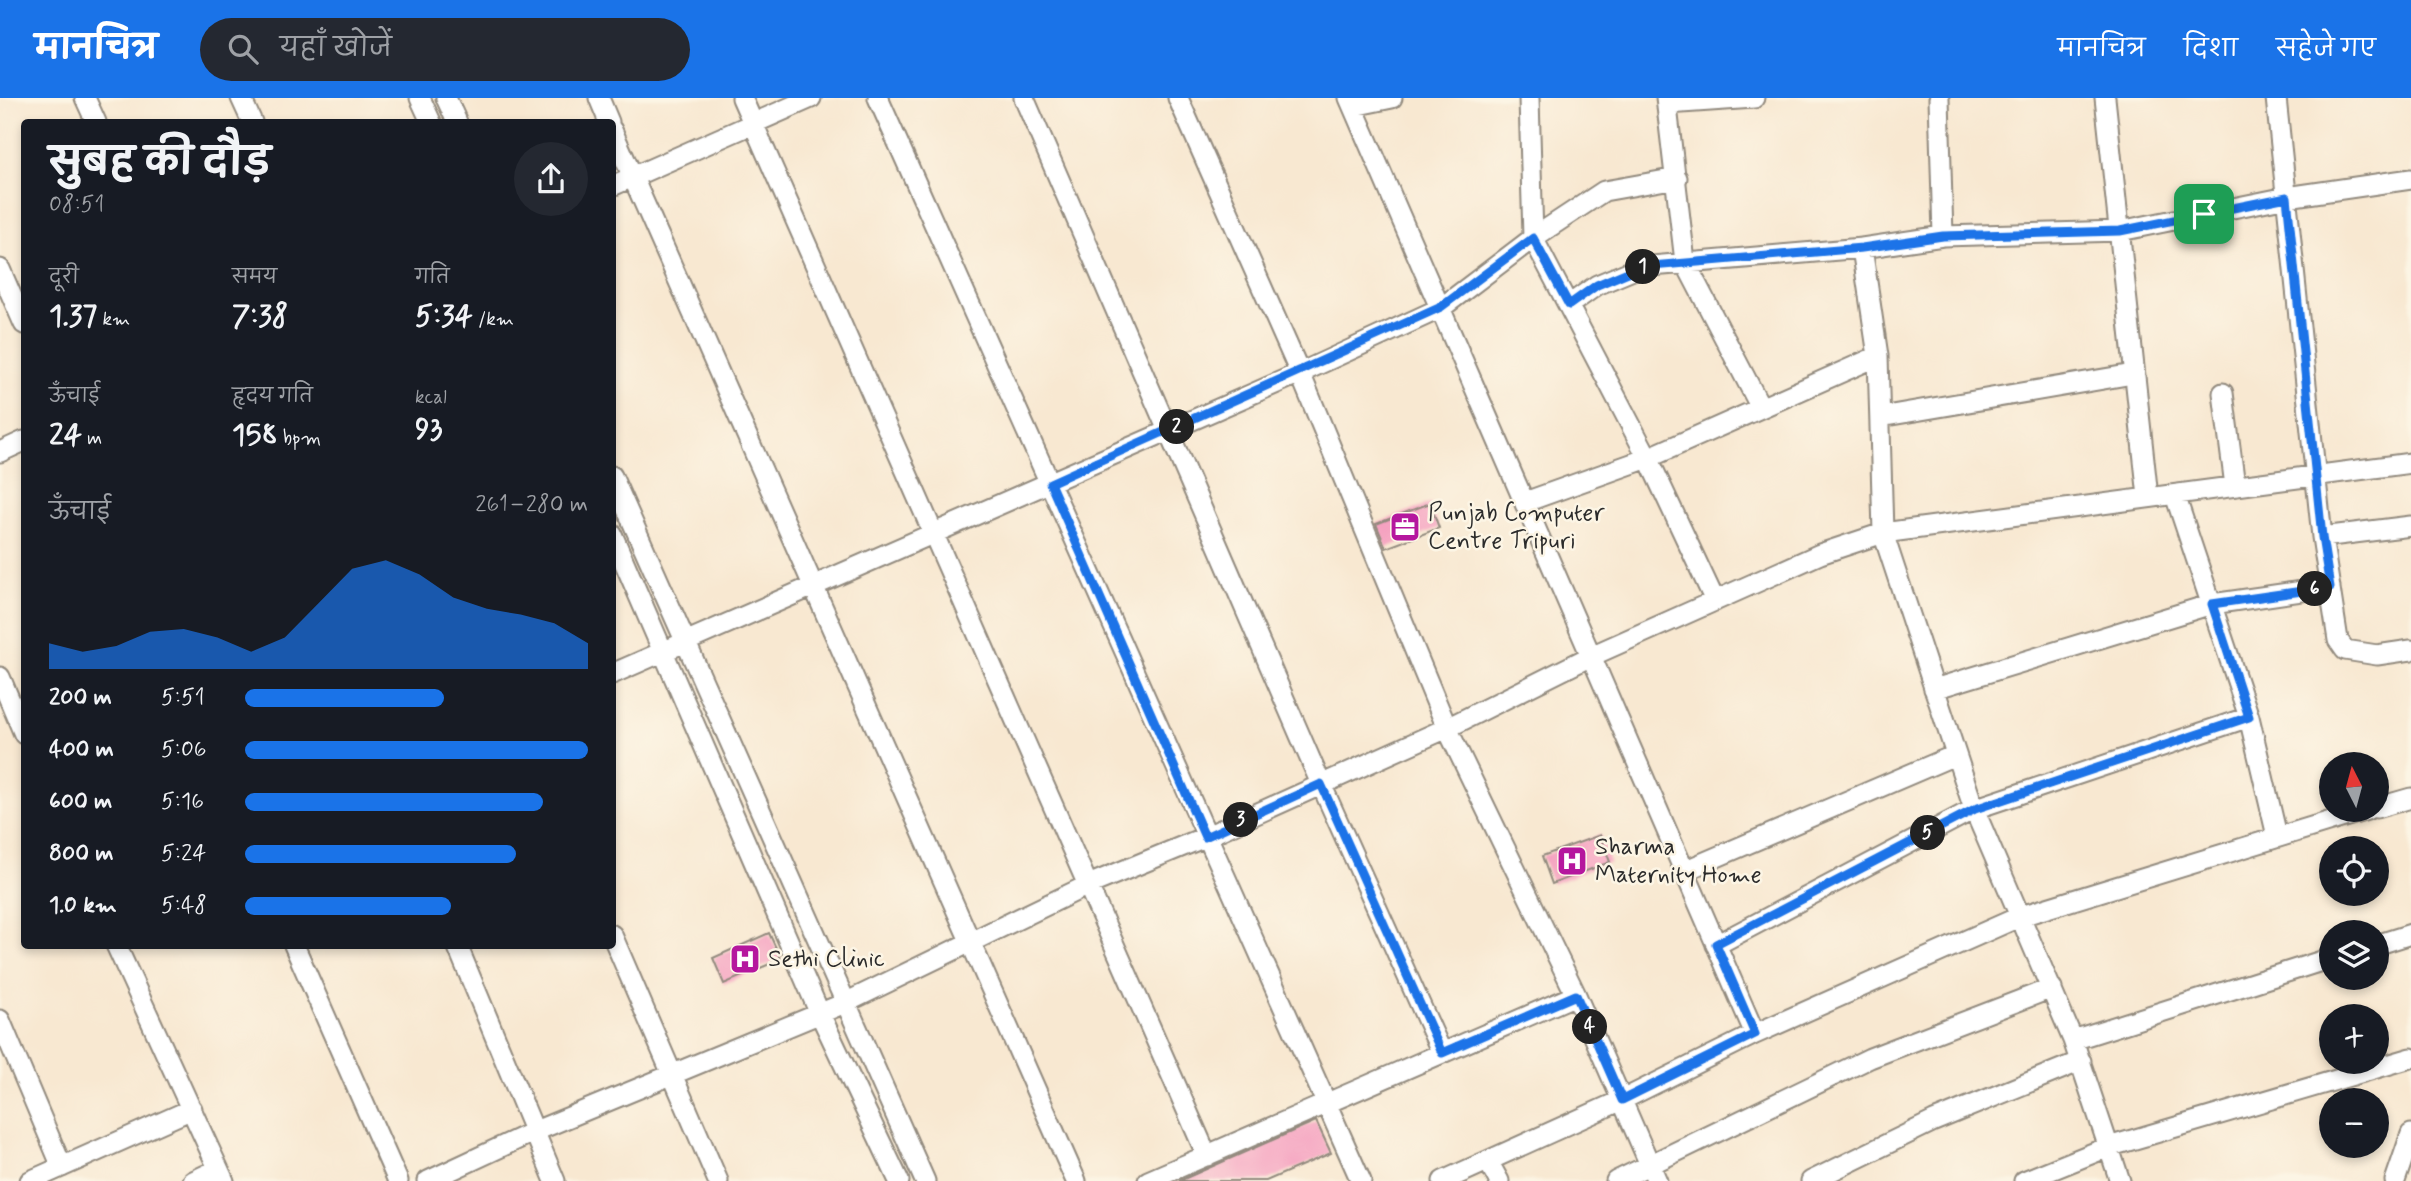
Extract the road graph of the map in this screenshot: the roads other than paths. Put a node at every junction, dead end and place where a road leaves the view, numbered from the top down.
1 (85, 98) edge
2 (241, 98) edge
3 (420, 98) edge
4 (446, 98) edge
5 (599, 98) edge
6 (742, 98) edge
7 (811, 98) edge
8 (878, 98) edge
9 (1024, 98) edge
10 (1178, 98) edge
11 (1392, 98) edge
12 (1528, 98) edge
13 (1754, 98) edge
14 (1939, 98) edge
15 (2105, 98) edge
16 (2276, 98) edge
17 (1666, 101) edge
18 (1351, 102) edge
19 (95, 119) edge
20 (251, 119) edge
21 (430, 119) edge
22 (456, 119) edge
23 (608, 119) edge
24 (753, 123) junction
25 (616, 139) edge
26 (633, 177) junction
27 (1676, 178) junction
28 (2411, 179) edge
29 (616, 184) edge
30 (2287, 197) junction
31 (2120, 231) junction
32 (1943, 236) junction
33 (1533, 238) junction
34 (1862, 248) junction
35 (1685, 262) junction
36 (0, 269) edge
37 (1569, 305) junction
38 (1441, 307) junction
39 (21, 317) edge
40 (1878, 356) junction
41 (1300, 373) junction
42 (2133, 374) junction
43 (2224, 393) dead end
44 (1760, 406) junction
45 (1880, 417) junction
46 (1170, 430) junction
47 (21, 442) edge
48 (0, 452) edge
49 (1648, 458) junction
50 (2411, 463) edge
51 (2315, 476) junction
52 (1050, 483) junction
53 (616, 486) edge
54 (2235, 486) junction
55 (2175, 495) junction
56 (2148, 497) junction
57 (1525, 502) junction
58 (2411, 526) edge
59 (1883, 533) junction
60 (935, 534) junction
61 (2322, 537) junction
62 (616, 543) edge
63 (815, 587) junction
64 (2330, 587) junction
65 (1715, 601) junction
66 (2212, 604) junction
67 (687, 643) junction
68 (2411, 650) edge
69 (665, 651) junction
70 (1589, 657) junction
71 (616, 672) edge
72 (0, 677) edge
73 (1934, 688) junction
74 (2249, 717) junction
75 (21, 727) edge
76 (1447, 728) junction
77 (1955, 755) junction
78 (1321, 784) junction
79 (2411, 798) edge
80 (2389, 804) edge
81 (1975, 809) junction
82 (2325, 822) edge
83 (2277, 836) junction
84 (1205, 837) junction
85 (1684, 871) junction
86 (1086, 886) junction
87 (2021, 916) junction
88 (2411, 934) edge
89 (972, 941) junction
90 (2389, 941) edge
91 (616, 944) edge
92 (1716, 944) junction
93 (118, 949) edge
94 (296, 949) edge
95 (459, 949) edge
96 (2319, 962) edge
97 (2052, 988) junction
98 (1576, 995) junction
99 (845, 1003) junction
100 (820, 1014) junction
101 (0, 1020) edge
102 (1755, 1034) junction
103 (2073, 1040) junction
104 (1442, 1053) junction
105 (2411, 1058) edge
106 (2081, 1061) junction
107 (672, 1075) junction
108 (1622, 1100) junction
109 (1324, 1104) junction
110 (192, 1109) junction
111 (533, 1132) junction
112 (2411, 1133) edge
113 (2108, 1147) junction
114 (1207, 1156) junction
115 (1488, 1161) junction
116 (62, 1167) junction
117 (1654, 1173) edge
118 (221, 1175) edge
119 (30, 1181) edge
120 (193, 1181) edge
121 (398, 1181) edge
122 (428, 1181) edge
123 (555, 1181) edge
124 (718, 1181) edge
125 (899, 1181) edge
126 (925, 1181) edge
127 (1076, 1181) edge
128 (1148, 1181) edge
129 (1361, 1181) edge
130 (1443, 1181) edge
131 (1499, 1181) edge
132 (1616, 1181) edge
133 (1811, 1181) edge
134 (2024, 1181) edge
135 (2120, 1181) edge
136 (2395, 1181) edge

1 - 19 street
2 - 20 street
3 - 21 street
4 - 22 street
5 - 23 street
6 - 24 street
7 - 24 street
8 - 52 street
9 - 46 street
10 - 41 street
11 - 18 street
12 - 33 street
13 - 17 street
14 - 32 street
15 - 31 street
16 - 30 street
17 - 27 street
18 - 38 street
24 - 26 street
24 - 60 street
25 - 26 street
26 - 29 street
26 - 63 street
27 - 33 street
27 - 35 street
28 - 30 street
30 - 31 street
30 - 51 street
31 - 32 street
31 - 42 street
32 - 34 street
33 - 37 street
33 - 38 street
34 - 35 street
34 - 40 street
35 - 37 street
35 - 44 street
36 - 39 street
37 - 49 street
38 - 41 street
38 - 57 street
40 - 44 street
40 - 45 street
41 - 46 street
41 - 76 street
42 - 45 street
42 - 56 street
43 - 54 street
44 - 49 street
45 - 59 street
46 - 52 street
46 - 78 street
47 - 48 street
49 - 57 street
49 - 65 street
50 - 51 street
51 - 54 street
51 - 61 street
52 - 60 street
52 - 84 street
53 - 67 street
54 - 55 street
55 - 56 street
55 - 66 street
56 - 59 street
57 - 70 street
58 - 61 street
59 - 65 street
59 - 73 street
60 - 63 street
60 - 86 street
61 - 64 street
62 - 69 street
63 - 67 street
63 - 89 street
64 - 66 street
64 - 68 street
65 - 70 street
66 - 73 street
66 - 74 street
67 - 69 street
67 - 99 street
69 - 71 street
69 - 100 street
70 - 76 street
70 - 85 street
72 - 75 street
73 - 77 street
74 - 81 street
74 - 83 street
76 - 78 street
76 - 98 street
77 - 81 street
77 - 85 street
78 - 84 street
78 - 104 street
79 - 80 street
81 - 87 street
81 - 92 street
82 - 83 street
83 - 87 street
84 - 86 street
84 - 109 street
85 - 92 street
86 - 89 street
86 - 114 street
87 - 97 street
87 - 102 street
88 - 90 street
89 - 99 street
89 - 127 street
91 - 107 street
92 - 102 street
93 - 110 street
94 - 121 street
95 - 111 street
96 - 103 street
97 - 103 street
97 - 117 street
98 - 104 street
98 - 108 street
99 - 100 street
99 - 126 street
100 - 107 street
100 - 125 street
101 - 116 street
102 - 108 street
103 - 106 street
104 - 109 street
105 - 113 street
106 - 113 street
106 - 133 street
107 - 111 street
107 - 124 street
108 - 115 street
108 - 117 street
109 - 114 street
109 - 129 street
110 - 116 street
110 - 118 street
111 - 122 street
111 - 123 street
112 - 136 street
113 - 134 street
113 - 135 street
114 - 128 street
115 - 130 street
115 - 131 street
116 - 119 street
117 - 132 street
118 - 120 street

